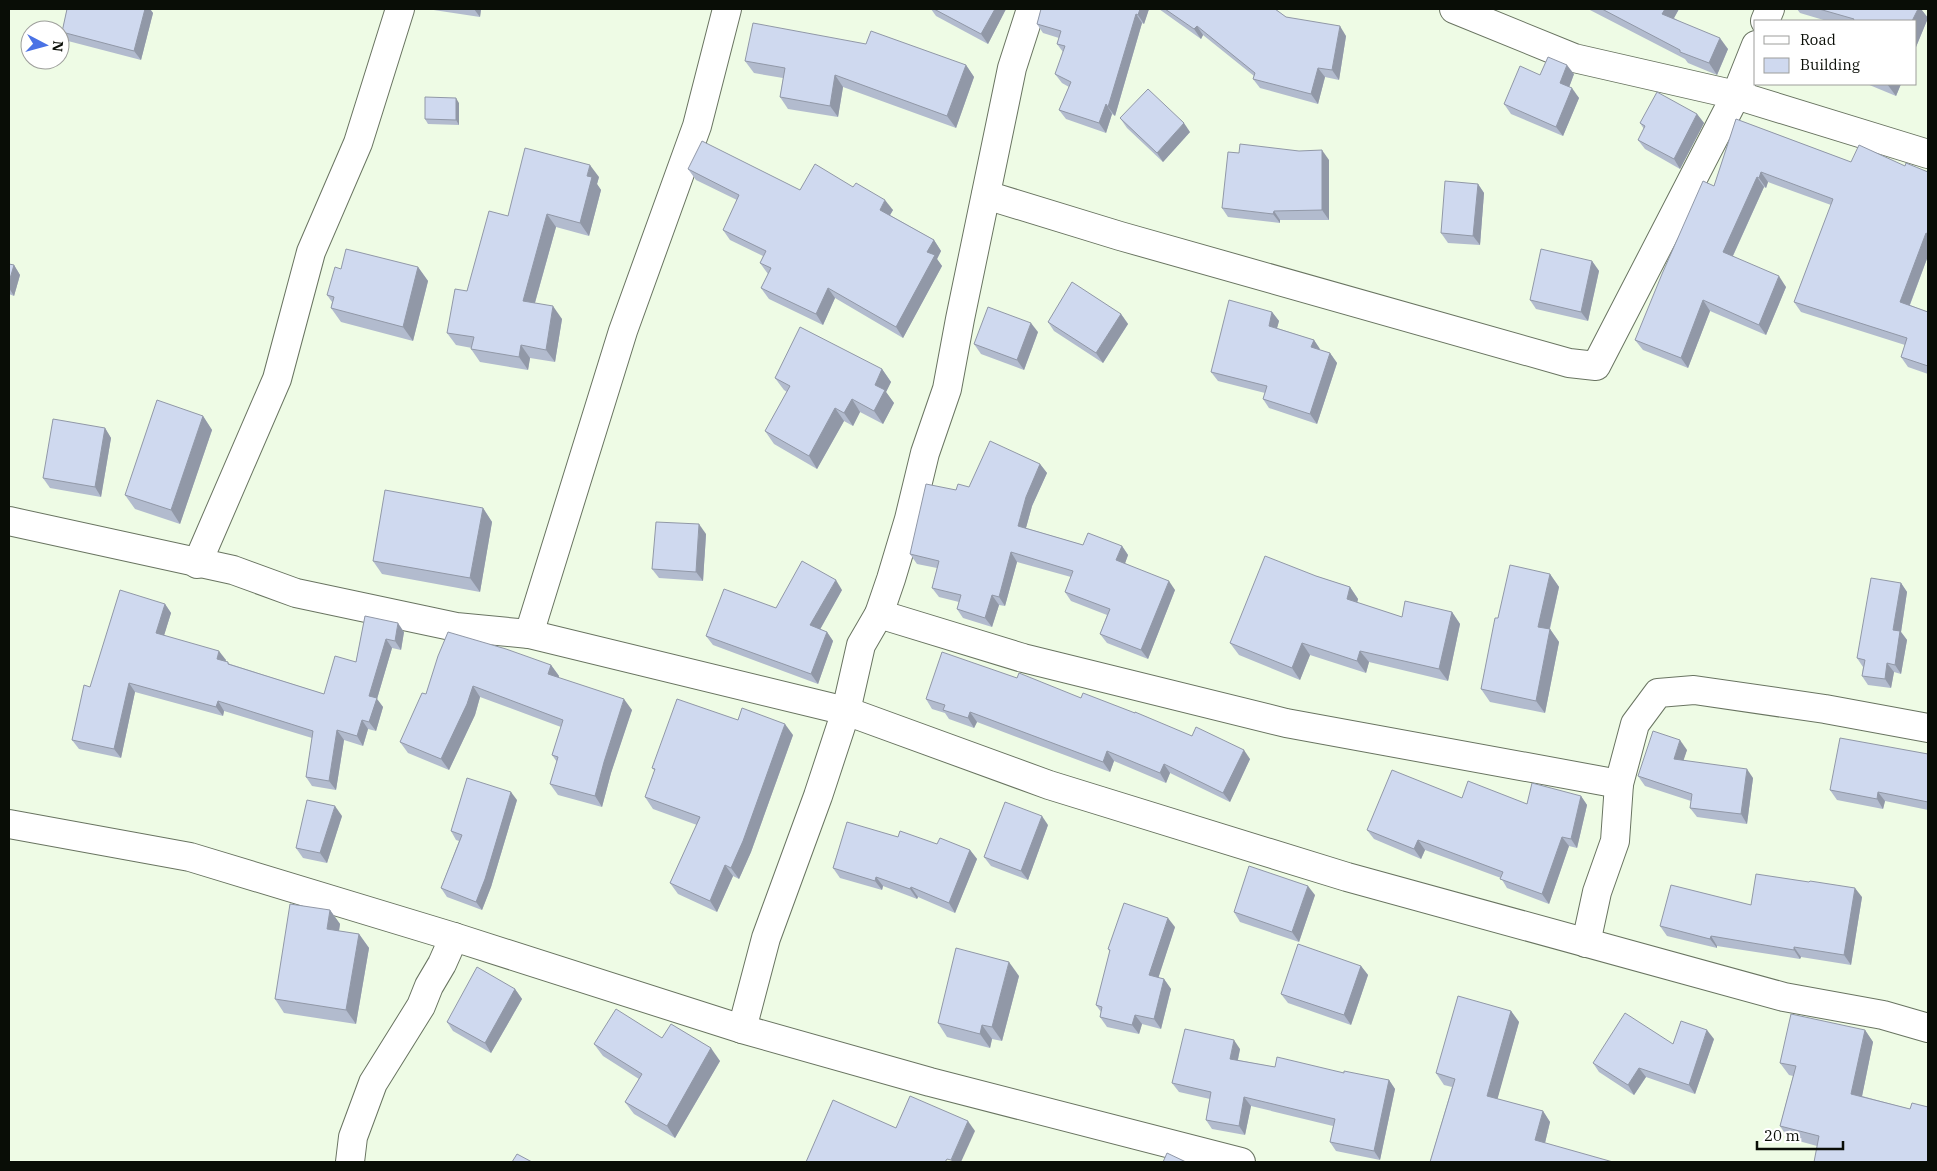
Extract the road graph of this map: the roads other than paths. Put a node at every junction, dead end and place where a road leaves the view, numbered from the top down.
1 (400, 9) edge
2 (727, 9) edge
3 (1031, 9) edge
4 (1454, 9) edge
5 (1754, 50) edge
6 (1736, 95) junction
7 (1928, 154) edge
8 (986, 195) junction
9 (9, 521) edge
10 (197, 564) junction
11 (879, 614) junction
12 (529, 634) junction
13 (846, 711) junction
14 (1928, 728) edge
15 (1619, 784) junction
16 (9, 824) edge
17 (454, 937) junction
18 (1586, 943) junction
19 (742, 1028) junction
20 (1928, 1028) edge
21 (350, 1162) edge
22 (1241, 1162) edge

1 - 10 street
2 - 12 street
3 - 8 street
4 - 6 street
5 - 6 street
6 - 7 street
6 - 8 street
8 - 11 street
9 - 10 street
10 - 12 street
11 - 13 street
11 - 15 street
12 - 13 street
13 - 18 street
13 - 19 street
14 - 15 street
15 - 18 street
16 - 17 street
17 - 19 street
17 - 21 street
18 - 20 street
19 - 22 street

